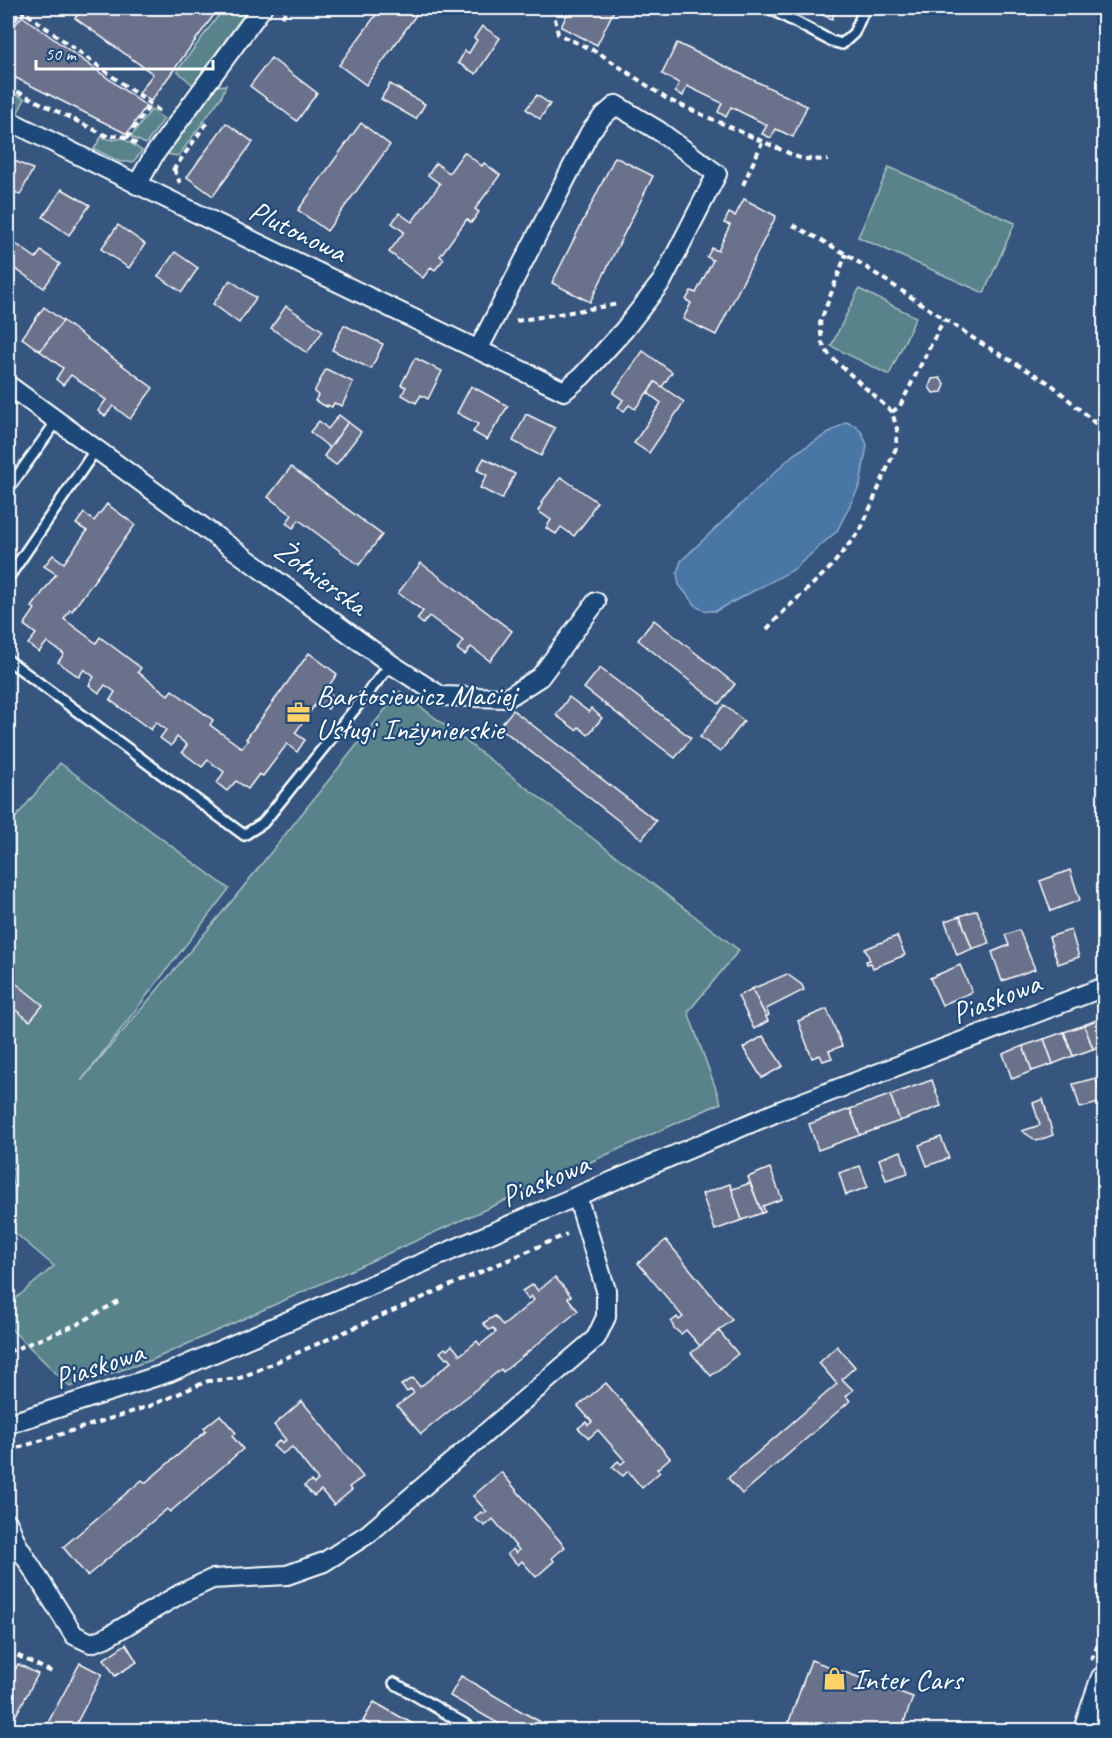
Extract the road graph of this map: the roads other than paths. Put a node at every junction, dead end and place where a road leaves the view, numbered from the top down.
1 (262, 8) edge
2 (769, 8) edge
3 (865, 8) edge
4 (8, 120) edge
5 (137, 185) junction
6 (478, 350) junction
7 (8, 386) edge
8 (57, 422) junction
9 (96, 449) junction
10 (8, 489) edge
11 (8, 578) edge
12 (596, 602) dead end
13 (8, 660) edge
14 (392, 664) junction
15 (1104, 987) edge
16 (577, 1196) junction
17 (8, 1424) edge
18 (8, 1523) edge
19 (1104, 1680) edge
20 (394, 1683) dead end
21 (475, 1731) edge
22 (1087, 1731) edge

1 - 5 street
2 - 3 lane
4 - 5 street, Plutonowa
5 - 6 street, Plutonowa
6 - 6 street, Plutonowa
7 - 8 street, Żołnierska
8 - 9 street, Żołnierska
8 - 10 lane
9 - 11 lane
9 - 14 street, Żołnierska
12 - 14 street, Żołnierska
13 - 14 lane
15 - 16 street, Piaskowa
16 - 17 street, Piaskowa
16 - 18 street
19 - 22 street
20 - 21 lane

